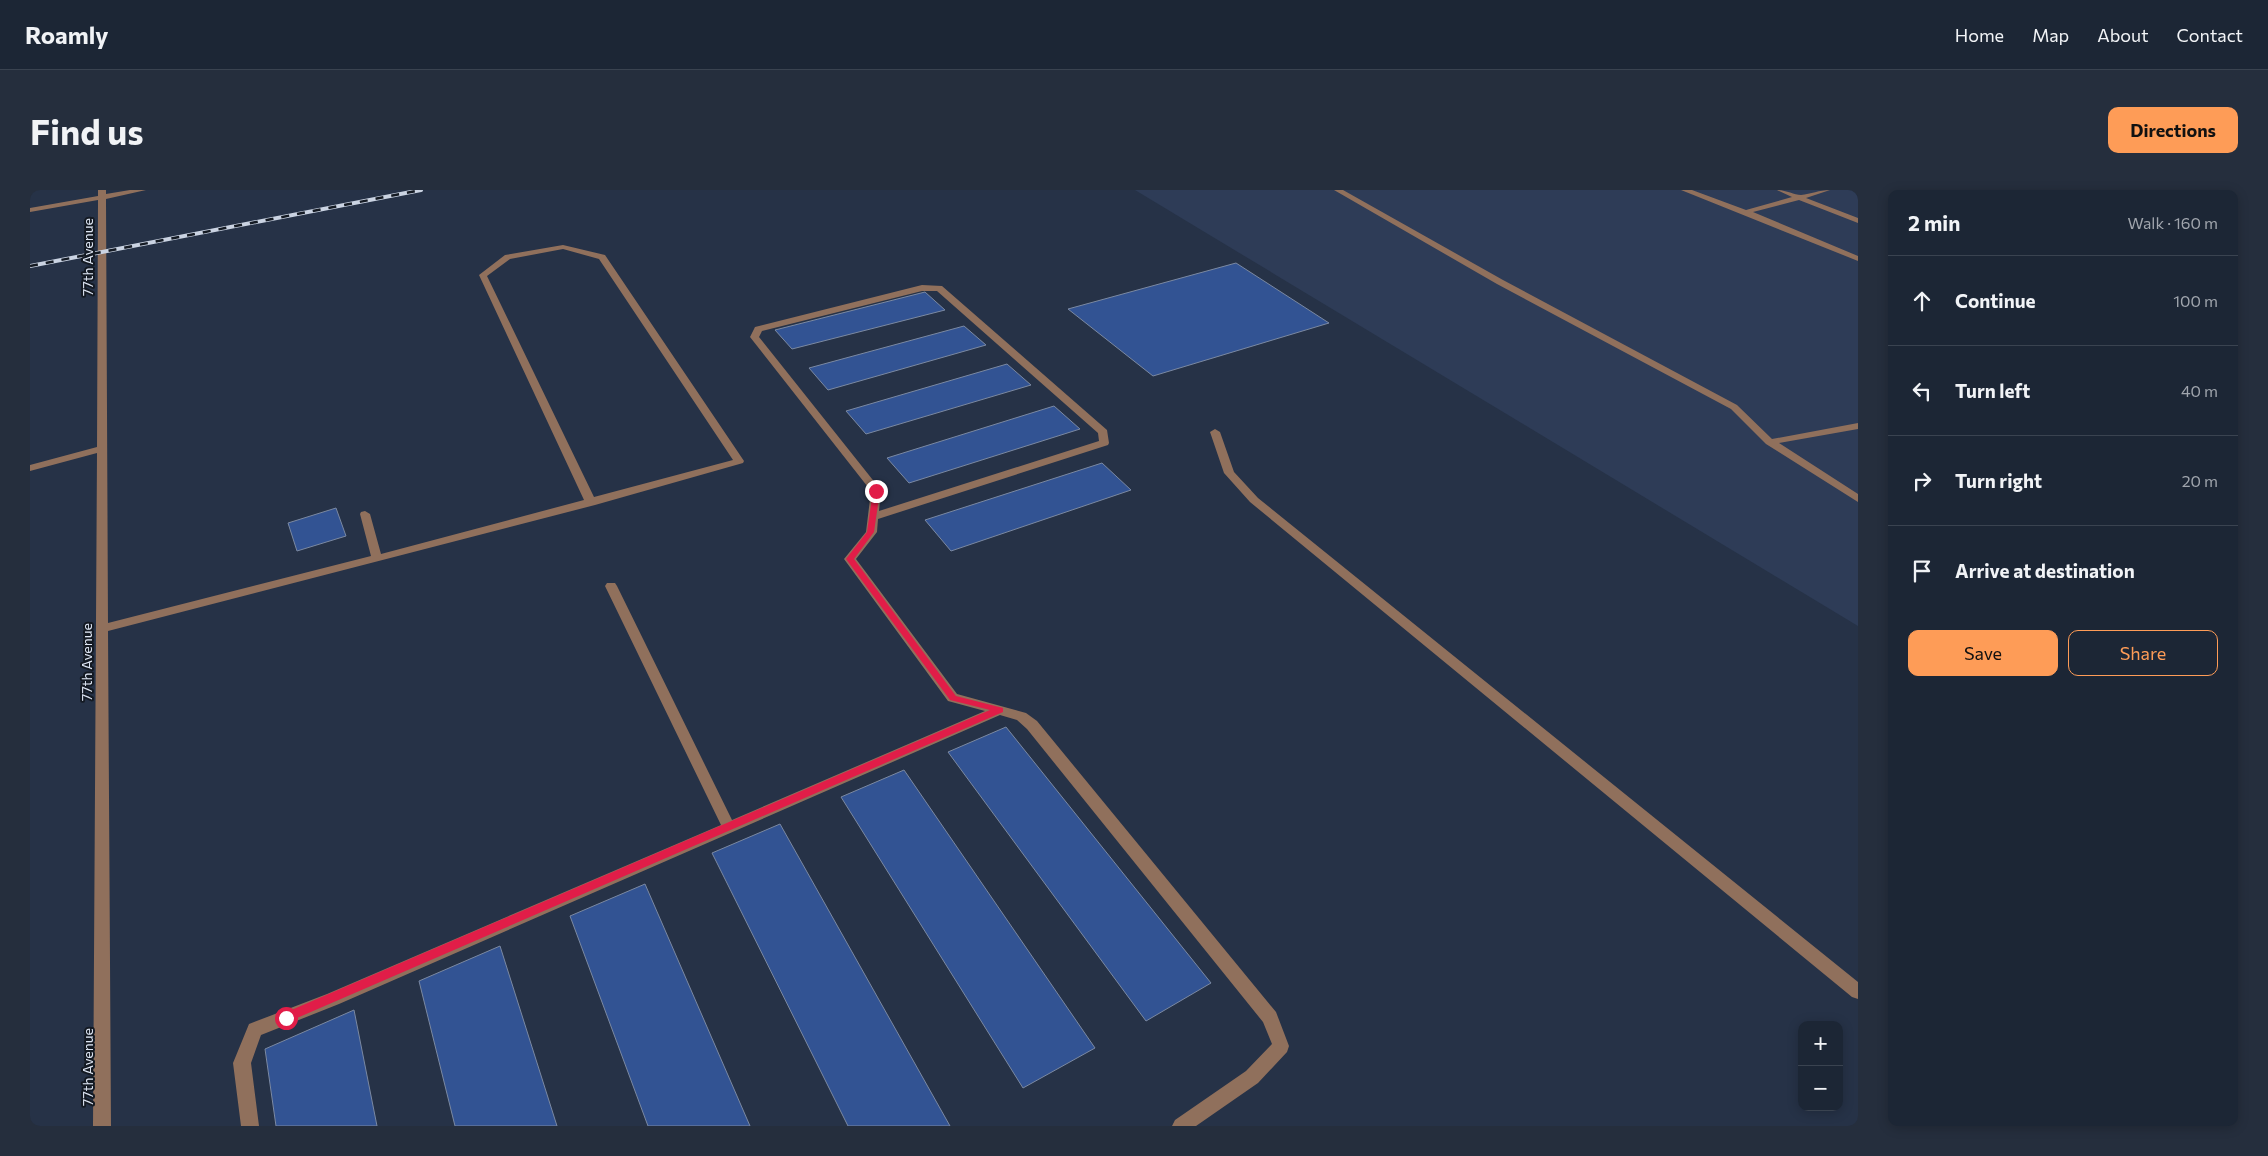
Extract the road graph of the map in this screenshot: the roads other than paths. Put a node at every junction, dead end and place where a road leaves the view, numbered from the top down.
1 (142, 190) edge
2 (1338, 190) edge
3 (1685, 190) edge
4 (1781, 190) edge
5 (1826, 190) edge
6 (102, 194) edge
7 (1801, 197) junction
8 (30, 210) edge
9 (1746, 212) junction
10 (1858, 221) edge
11 (1858, 259) edge
12 (1858, 426) edge
13 (1215, 432) dead end
14 (1770, 442) junction
15 (102, 449) junction
16 (30, 468) edge
17 (1858, 499) edge
18 (591, 503) junction
19 (365, 514) dead end
20 (873, 517) junction
21 (377, 559) junction
22 (610, 586) dead end
23 (101, 629) junction
24 (1000, 710) junction
25 (729, 827) junction
26 (1858, 992) edge
27 (102, 1126) edge
28 (250, 1126) edge
29 (1180, 1126) edge

1 - 6 street
2 - 14 street
3 - 9 street
4 - 7 street
5 - 7 street
6 - 8 street
6 - 15 street, 77th Avenue
7 - 9 street
7 - 10 street
9 - 11 street
12 - 14 street
13 - 26 street
14 - 17 street
15 - 16 street
15 - 23 street, 77th Avenue
18 - 18 street
18 - 21 street
19 - 21 street
20 - 20 street
20 - 24 street
21 - 23 street
22 - 25 street
23 - 27 street, 77th Avenue
24 - 25 street
24 - 29 street
25 - 28 street

